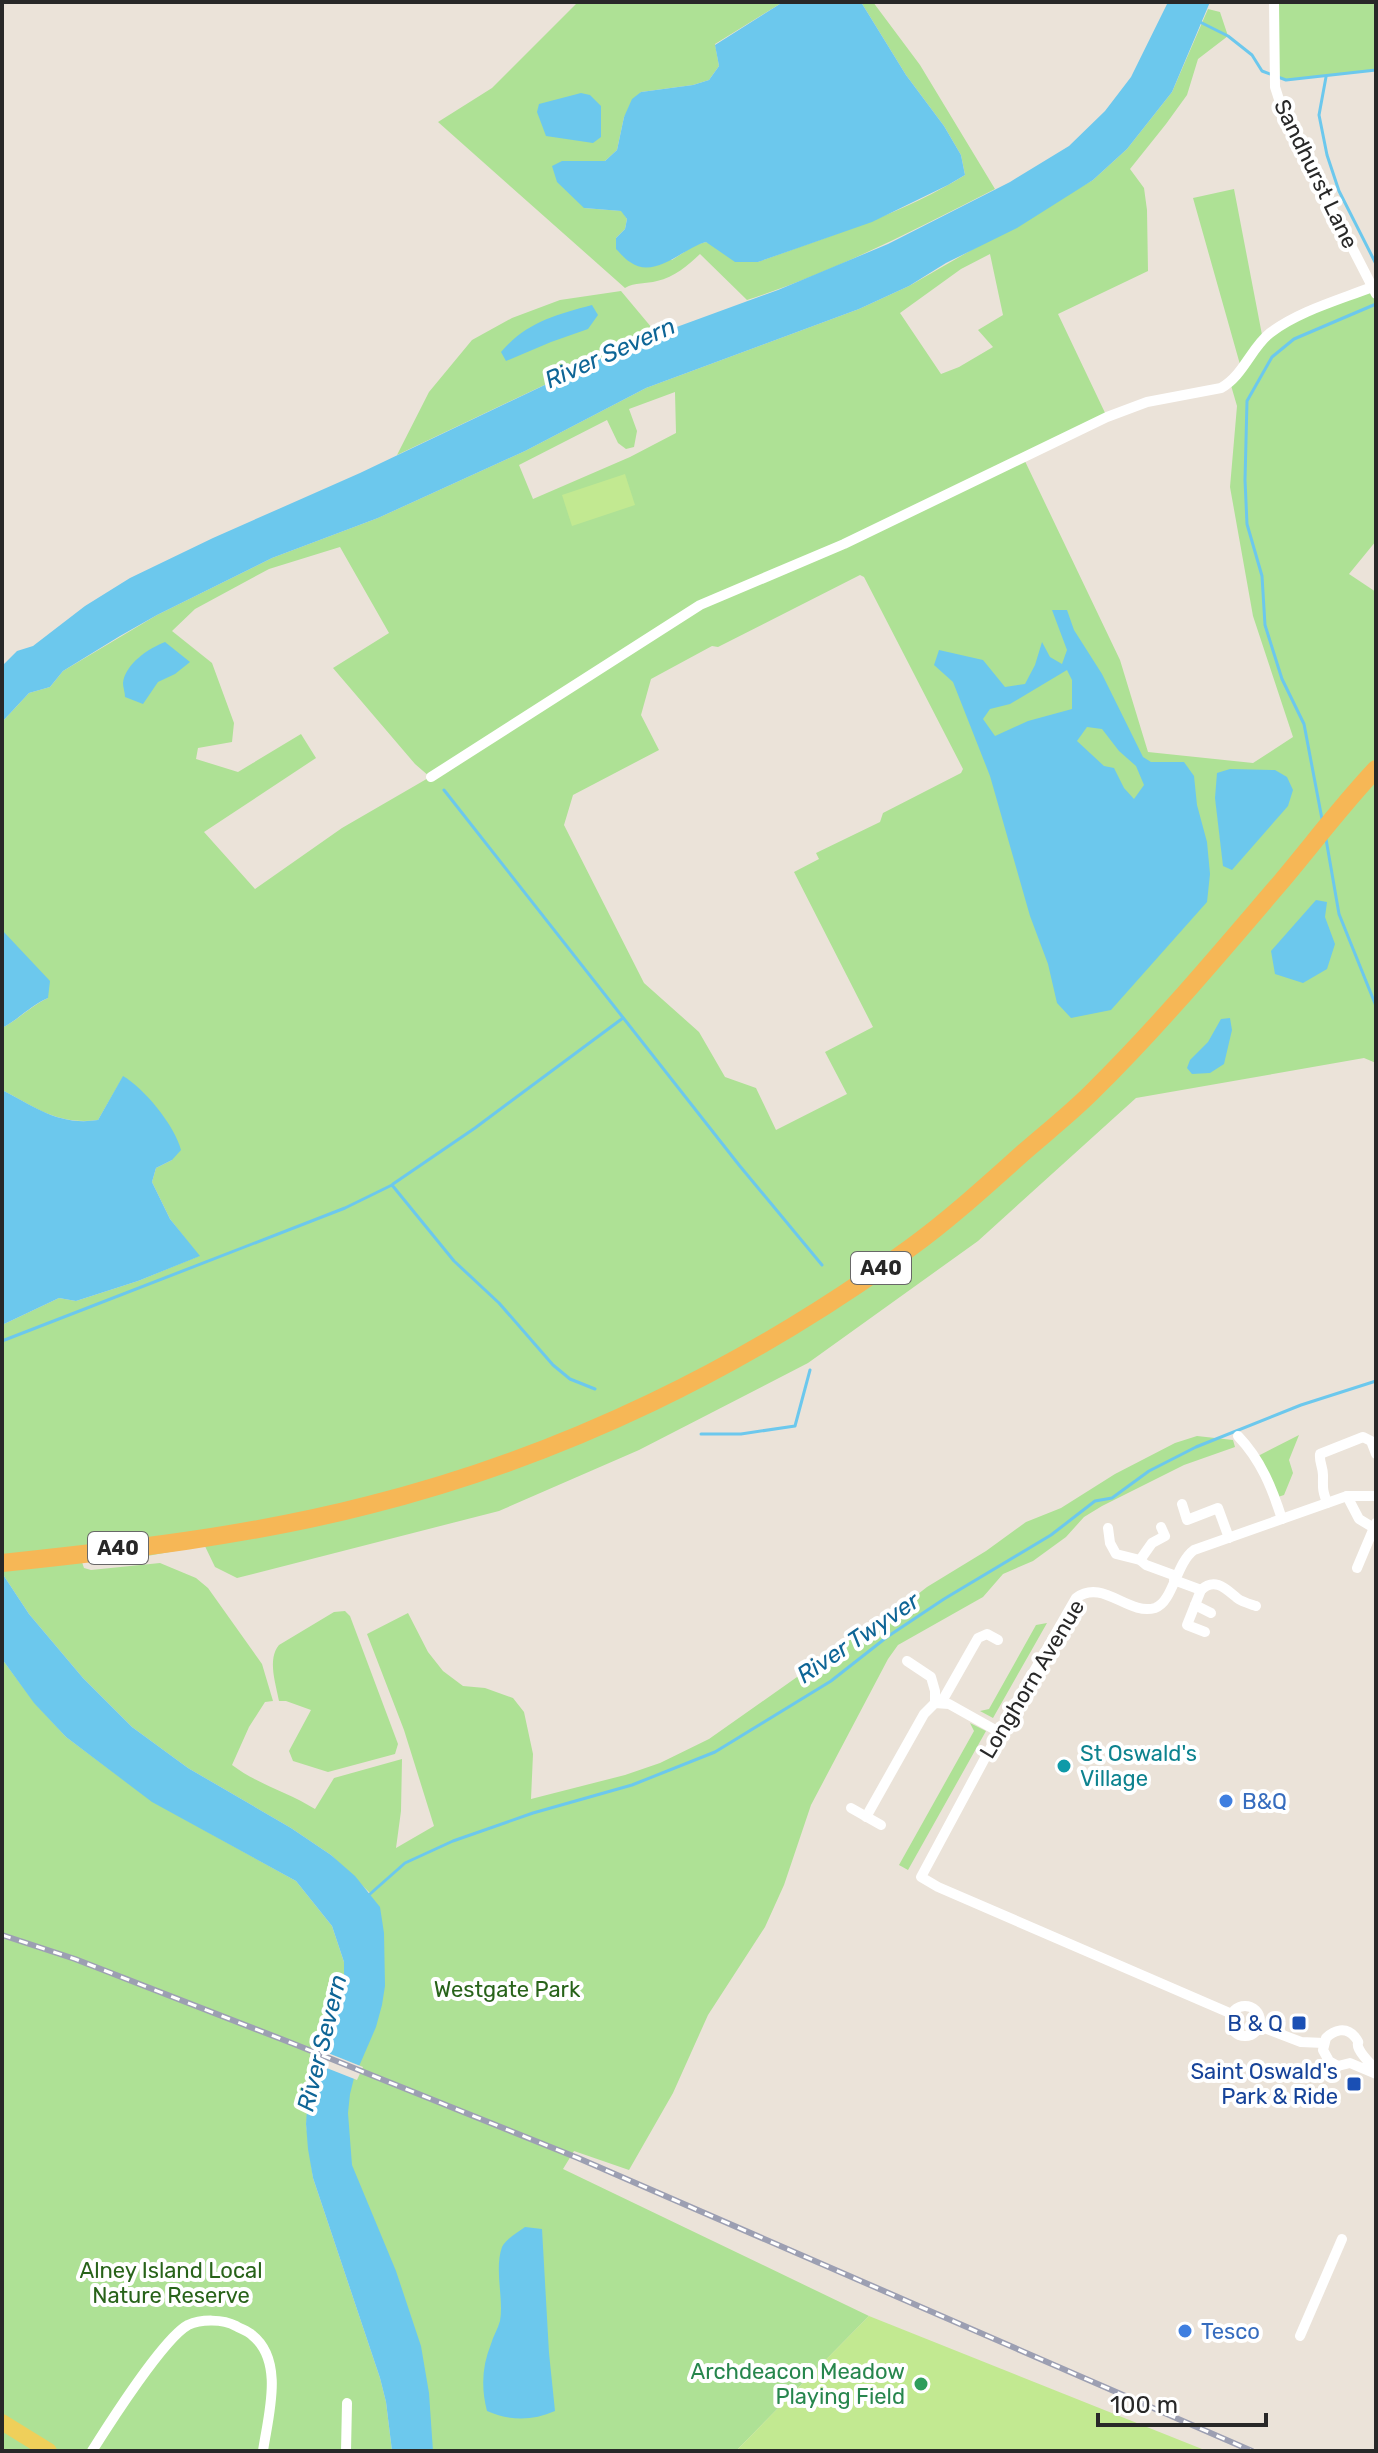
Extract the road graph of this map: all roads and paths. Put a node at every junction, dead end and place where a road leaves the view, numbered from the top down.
1 (1274, 2) edge
2 (1374, 290) edge
3 (1376, 769) edge
4 (431, 777) dead end
5 (1238, 1436) dead end
6 (1376, 1454) edge
7 (1347, 1496) junction
8 (1376, 1496) edge
9 (1327, 1503) junction
10 (1182, 1504) dead end
11 (1282, 1519) junction
12 (1375, 1525) edge
13 (1161, 1527) dead end
14 (1108, 1528) dead end
15 (1229, 1538) junction
16 (1140, 1560) junction
17 (2, 1563) edge
18 (1357, 1568) dead end
19 (1175, 1578) junction
20 (1201, 1590) junction
21 (1195, 1605) junction
22 (1256, 1606) dead end
23 (1211, 1613) dead end
24 (1205, 1632) dead end
25 (998, 1640) dead end
26 (907, 1661) dead end
27 (938, 1703) junction
28 (999, 1732) junction
29 (851, 1808) dead end
30 (866, 1817) junction
31 (881, 1825) dead end
32 (1232, 2014) junction
33 (1259, 2026) junction
34 (1324, 2043) junction
35 (1359, 2049) junction
36 (1350, 2063) junction
37 (1376, 2072) edge
38 (1342, 2239) dead end
39 (1300, 2336) dead end
40 (347, 2403) dead end
41 (2, 2422) edge
42 (2, 2432) edge
43 (26, 2451) edge
44 (49, 2451) edge
45 (92, 2451) edge
46 (263, 2451) edge
47 (346, 2451) edge

1 - 2 street, Sandhurst Lane
2 - 4 street
3 - 17 highway, A40
5 - 11 street
6 - 9 street
7 - 8 street, Longhorn Avenue
7 - 9 street, Longhorn Avenue
7 - 12 street
9 - 11 street, Longhorn Avenue
10 - 15 street
11 - 15 street, Longhorn Avenue
12 - 18 street
13 - 16 street
14 - 16 street
15 - 19 street, Longhorn Avenue
16 - 19 street
19 - 20 street
19 - 28 street, Longhorn Avenue
20 - 21 street
20 - 22 street
21 - 23 street
21 - 24 street
25 - 27 street
26 - 27 street
27 - 28 street
27 - 30 street
28 - 32 street, Longhorn Avenue
29 - 30 street
30 - 31 street
32 - 33 street
32 - 33 street
33 - 34 street
34 - 35 street
34 - 36 street
35 - 36 street
35 - 37 street
36 - 37 street
38 - 39 street
40 - 47 street
41 - 44 main road
42 - 43 main road
45 - 46 street

